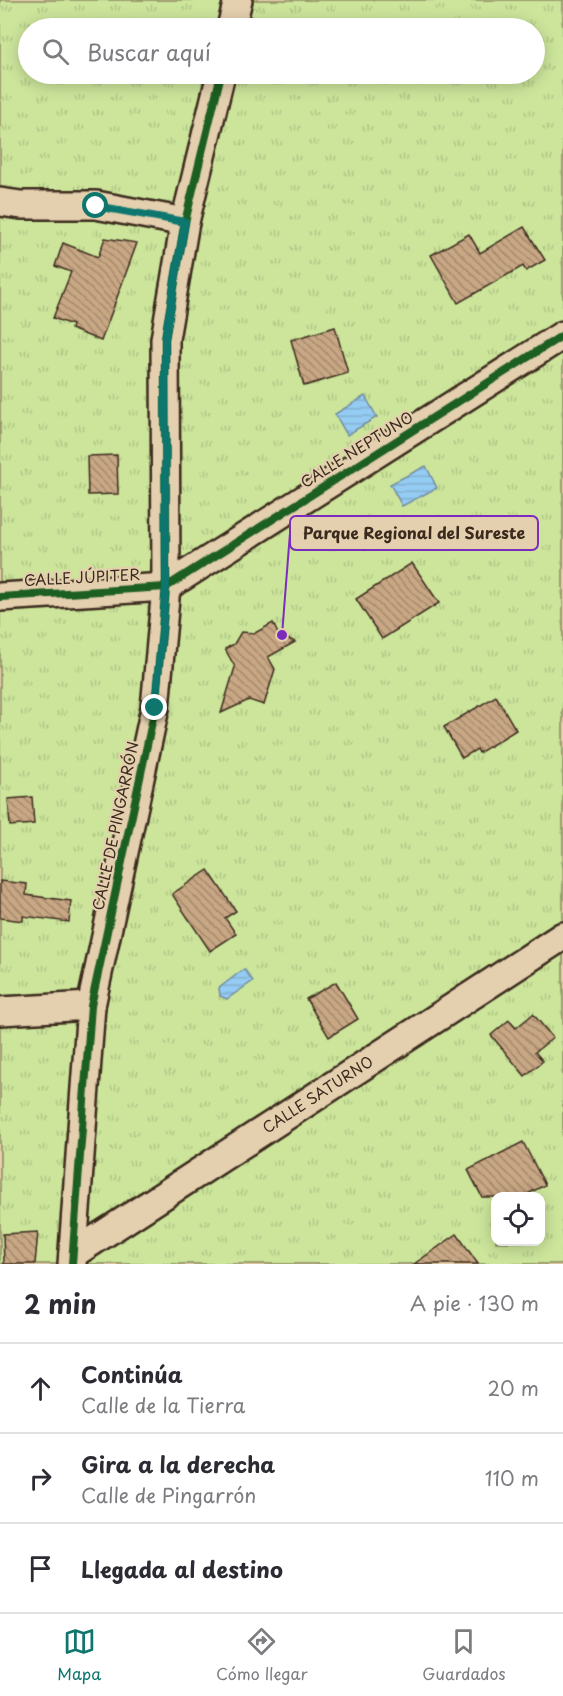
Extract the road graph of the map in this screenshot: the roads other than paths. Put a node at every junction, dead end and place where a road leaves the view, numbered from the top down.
1 (238, 0) edge
2 (234, 18) edge
3 (219, 84) edge
4 (0, 202) edge
5 (185, 222) junction
6 (563, 335) edge
7 (166, 587) junction
8 (0, 597) edge
9 (563, 936) edge
10 (91, 1006) junction
11 (0, 1011) edge
12 (72, 1259) edge

1 - 2 street
3 - 5 street, CALLE DE PINGARRÓN
4 - 5 street
5 - 7 street, CALLE DE PINGARRÓN
6 - 7 street, CALLE NEPTUNO
7 - 8 street, CALLE JÚPITER
7 - 10 street, CALLE DE PINGARRÓN
9 - 12 street, CALLE SATURNO
10 - 11 street
10 - 12 street, CALLE DE PINGARRÓN

